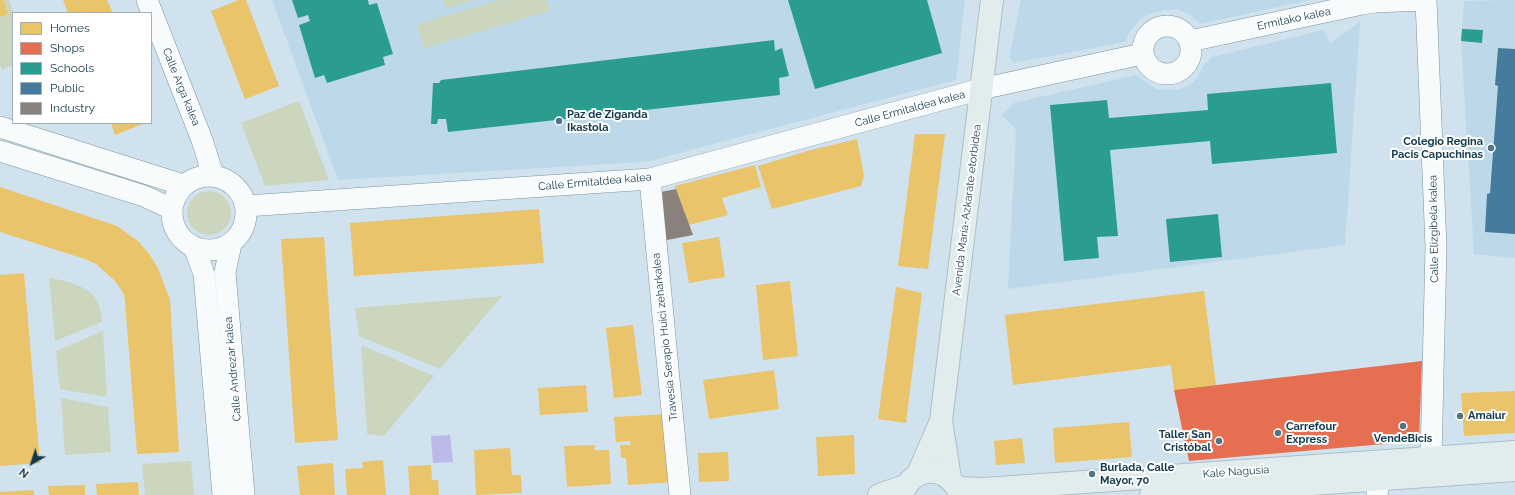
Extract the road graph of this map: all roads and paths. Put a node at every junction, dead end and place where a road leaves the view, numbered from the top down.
1 (147, 0) edge
2 (992, 0) edge
3 (1422, 0) edge
4 (1426, 0) edge
5 (152, 12) edge
6 (152, 13) edge
7 (1190, 41) junction
8 (1142, 54) junction
9 (981, 89) junction
10 (0, 127) edge
11 (0, 151) edge
12 (213, 176) junction
13 (650, 179) junction
14 (183, 185) junction
15 (246, 206) junction
16 (172, 209) junction
17 (231, 244) junction
18 (194, 247) junction
19 (941, 421) junction
20 (1515, 452) edge
21 (1431, 458) junction
22 (1515, 470) edge
23 (908, 485) edge
24 (956, 487) edge
25 (1378, 487) edge
26 (1161, 488) edge
27 (222, 495) edge
28 (244, 495) edge
29 (680, 495) edge
30 (879, 495) edge

1 - 5 street, Calle Arga kalea
2 - 9 main road, Avenida María-Azkarate etorbidea
3 - 7 street, Ermitako kalea
4 - 21 street, Calle Elizgibela kalea
6 - 12 street, Calle Arga kalea
7 - 8 street
7 - 8 street
8 - 9 street
9 - 13 street, Calle Ermitaldea kalea
9 - 19 main road, Avenida María-Azkarate etorbidea
10 - 14 street
11 - 16 street
12 - 14 street
12 - 15 street
13 - 15 street, Calle Ermitaldea kalea
13 - 29 street, Travesía Serapio Huici zeharkalea
14 - 16 street
15 - 17 street
16 - 18 street
17 - 18 street
17 - 28 street, Calle Andrezar kalea
18 - 27 street, Calle Andrezar kalea
19 - 23 main road, Avenida María-Azkarate etorbidea
19 - 24 main road, Avenida María-Azkarate etorbidea
20 - 21 main road, Kale Nagusia
21 - 25 street
21 - 26 main road, Kale Nagusia
22 - 25 main road, Kale Nagusia
23 - 24 main road, Kale Nagusia
23 - 30 main road, Kale Nagusia
24 - 26 main road, Kale Nagusia
25 - 26 main road, Kale Nagusia

